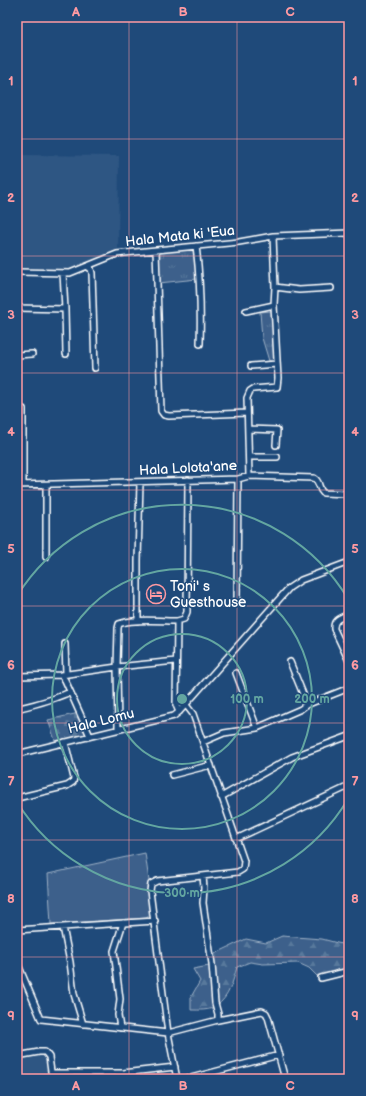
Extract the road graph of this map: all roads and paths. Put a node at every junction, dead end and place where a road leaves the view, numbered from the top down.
1 (349, 233) edge
2 (273, 236) junction
3 (196, 246) junction
4 (156, 250) junction
5 (88, 267) junction
6 (17, 272) edge
7 (63, 273) junction
8 (275, 287) junction
9 (331, 288) dead end
10 (274, 305) junction
11 (17, 308) edge
12 (65, 309) junction
13 (246, 311) dead end
14 (200, 344) dead end
15 (32, 354) dead end
16 (66, 354) dead end
17 (17, 355) edge
18 (278, 364) junction
19 (251, 366) dead end
20 (96, 368) dead end
21 (23, 409) dead end
22 (248, 413) junction
23 (248, 429) junction
24 (276, 445) dead end
25 (248, 457) junction
26 (277, 457) dead end
27 (249, 476) junction
28 (188, 480) junction
29 (238, 480) junction
30 (140, 482) junction
31 (17, 485) edge
32 (24, 485) junction
33 (46, 485) junction
34 (349, 494) edge
35 (46, 558) dead end
36 (349, 562) edge
37 (237, 603) dead end
38 (349, 614) edge
39 (138, 621) junction
40 (177, 621) junction
41 (65, 644) dead end
42 (176, 661) junction
43 (290, 662) dead end
44 (349, 662) edge
45 (117, 667) junction
46 (63, 674) junction
47 (236, 674) dead end
48 (17, 676) edge
49 (349, 688) edge
50 (70, 692) junction
51 (186, 705) junction
52 (306, 705) junction
53 (17, 709) edge
54 (179, 712) junction
55 (257, 728) junction
56 (118, 729) junction
57 (90, 736) junction
58 (349, 736) edge
59 (65, 742) junction
60 (202, 742) junction
61 (17, 754) edge
62 (211, 765) junction
63 (172, 774) dead end
64 (349, 786) edge
65 (221, 797) junction
66 (17, 798) edge
67 (236, 839) junction
68 (203, 876) junction
69 (155, 921) junction
70 (123, 923) junction
71 (63, 927) junction
72 (17, 930) edge
73 (17, 962) edge
74 (349, 971) edge
75 (321, 978) dead end
76 (218, 1020) junction
77 (83, 1024) junction
78 (120, 1028) junction
79 (168, 1033) junction
80 (279, 1055) junction
81 (17, 1056) edge
82 (174, 1067) junction
83 (123, 1073) junction
84 (52, 1076) edge
85 (123, 1079) edge
86 (177, 1079) edge
87 (187, 1079) edge
88 (285, 1079) edge

1 - 2 street, Hala Mata ki 'Eua
2 - 3 street, Hala Mata ki 'Eua
2 - 8 street
3 - 4 street, Hala Mata ki 'Eua
3 - 14 street
4 - 5 street, Hala Mata ki 'Eua
4 - 22 street
5 - 7 street, Hala Mata ki 'Eua
5 - 20 street
6 - 7 street, Hala Mata ki 'Eua
7 - 12 street
8 - 9 street
8 - 10 street
10 - 13 street
10 - 18 street
11 - 12 street
12 - 16 street
15 - 17 street
18 - 19 street
18 - 22 street
21 - 32 street
22 - 23 street
23 - 24 street
23 - 25 street
25 - 26 street
25 - 27 street
27 - 29 street, Hala Lolota'ane
27 - 34 street, Hala Lolota'ane
28 - 29 street, Hala Lolota'ane
28 - 30 street, Hala Lolota'ane
28 - 40 street
29 - 37 street
30 - 33 street, Hala Lolota'ane
30 - 39 street
31 - 32 street, Hala Lolota'ane
32 - 33 street, Hala Lolota'ane
33 - 35 street
36 - 51 street, Hala Lomu
38 - 44 street
39 - 40 street
39 - 45 street
40 - 42 street
41 - 46 street
42 - 45 street
42 - 54 street
43 - 52 street
45 - 46 street
45 - 56 street
46 - 48 street
46 - 50 street
47 - 55 street
49 - 52 street
50 - 53 street
50 - 57 street
51 - 54 street, Hala Lomu
51 - 60 street
52 - 55 street
54 - 56 street, Hala Lomu
55 - 60 street
56 - 57 street, Hala Lomu
57 - 59 street, Hala Lomu
58 - 65 street
59 - 61 street, Hala Lomu
59 - 66 street
60 - 62 street
62 - 63 street
62 - 65 street
64 - 67 street
65 - 67 street
67 - 68 street
68 - 69 street
68 - 76 street
69 - 70 street
69 - 79 street
70 - 71 street
70 - 78 street
71 - 72 street
71 - 77 street
73 - 77 street
74 - 75 street
76 - 79 street
76 - 80 street
77 - 78 street
78 - 79 street
79 - 82 street
80 - 87 street
80 - 88 street
81 - 84 street
82 - 83 street
82 - 86 street
83 - 84 street
83 - 85 street

